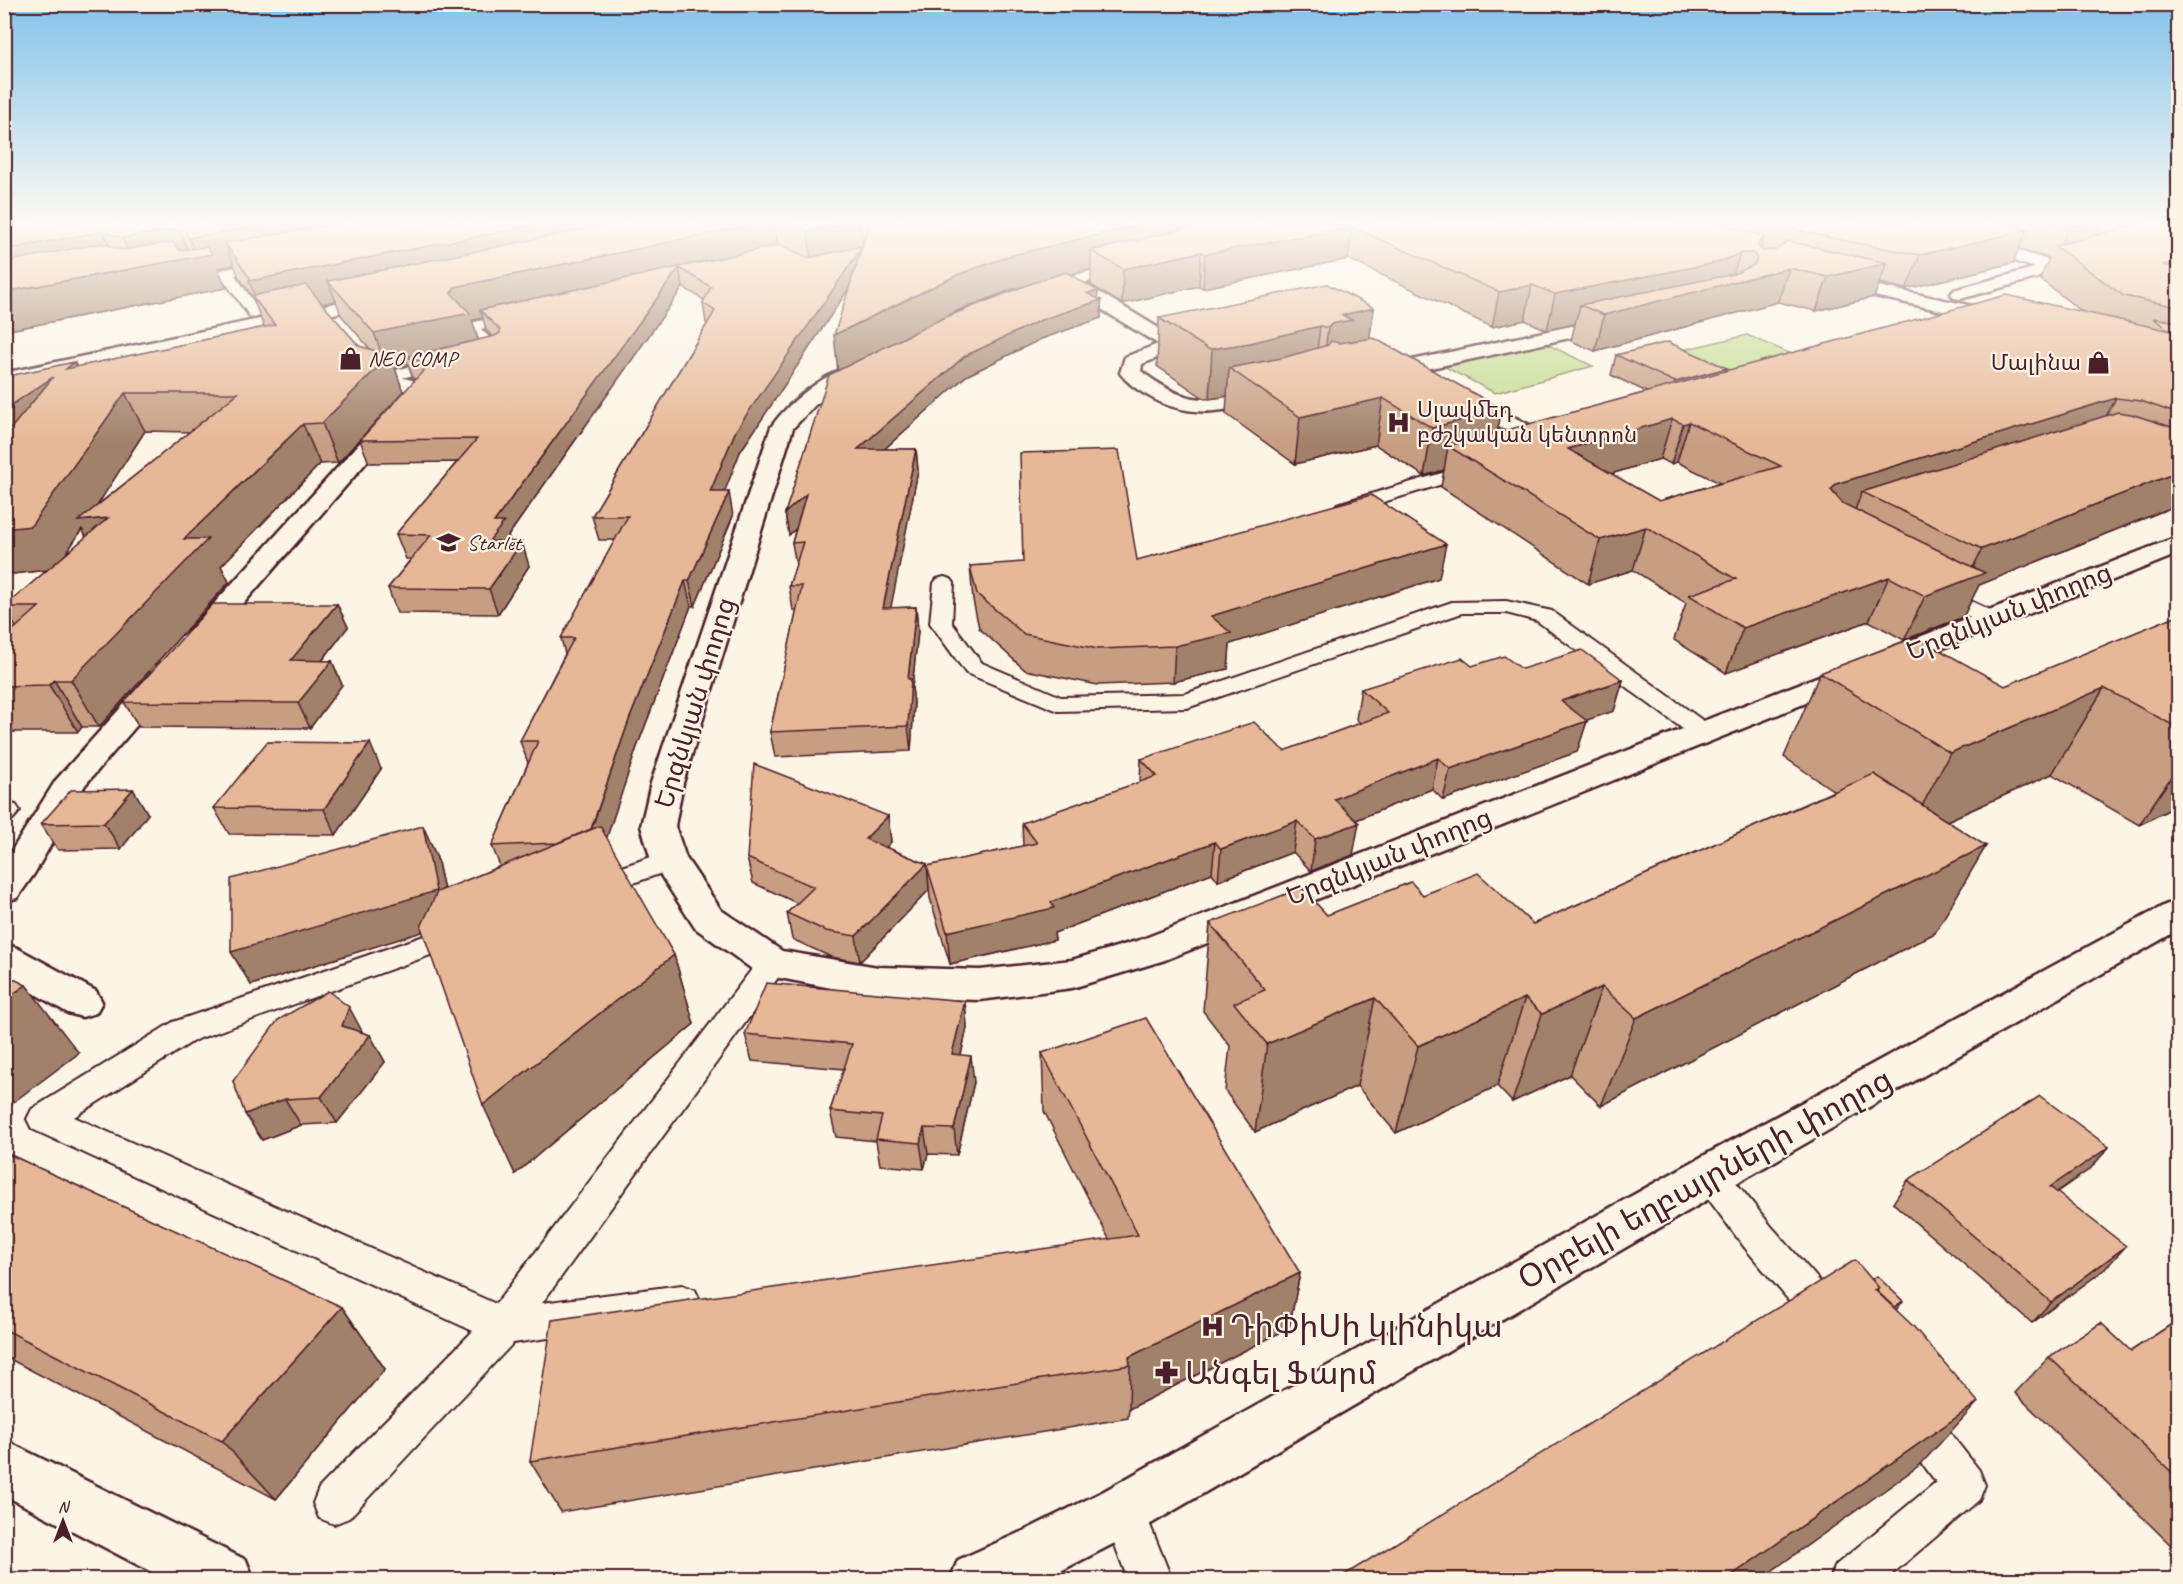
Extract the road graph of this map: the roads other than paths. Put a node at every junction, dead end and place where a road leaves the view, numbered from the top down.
1 (242, 296) edge
2 (359, 296) edge
3 (383, 296) edge
4 (1023, 296) edge
5 (1092, 296) edge
6 (1900, 296) edge
7 (1921, 296) edge
8 (1990, 296) edge
9 (1009, 300) edge
10 (1960, 309) junction
11 (255, 314) junction
12 (529, 314) edge
13 (2020, 314) edge
14 (1635, 319) edge
15 (351, 344) edge
16 (891, 354) edge
17 (4, 365) edge
18 (28, 367) junction
19 (1403, 368) junction
20 (1380, 372) edge
21 (381, 378) junction
22 (4, 379) edge
23 (2178, 381) edge
24 (1292, 389) edge
25 (2161, 422) edge
26 (1574, 439) edge
27 (1552, 446) junction
28 (1529, 453) edge
29 (1495, 463) edge
30 (1338, 509) edge
31 (2178, 545) edge
32 (1918, 582) edge
33 (944, 583) dead end
34 (1991, 619) junction
35 (1704, 733) junction
36 (669, 860) junction
37 (4, 889) edge
38 (567, 896) edge
39 (2178, 914) edge
40 (488, 924) edge
41 (4, 958) edge
42 (772, 964) junction
43 (82, 1002) dead end
44 (1710, 1175) junction
45 (714, 1298) edge
46 (502, 1326) junction
47 (1851, 1346) edge
48 (1890, 1391) edge
49 (4, 1466) edge
50 (334, 1503) dead end
51 (1123, 1510) junction
52 (226, 1580) edge
53 (978, 1580) edge
54 (1150, 1580) edge
55 (1851, 1580) edge

1 - 11 lane
2 - 11 street
3 - 18 street
4 - 9 street
5 - 24 street
6 - 10 street
7 - 10 street
8 - 10 street
10 - 13 street
11 - 18 street
12 - 21 lane
14 - 19 street
15 - 21 street
16 - 36 street, Երզնկյան փողոց
17 - 18 street
18 - 22 street
19 - 20 street
19 - 27 street
21 - 37 street
23 - 25 lane
26 - 27 street
27 - 28 lane
29 - 30 lane
31 - 34 street, Երզնկյան փողոց
32 - 34 lane
33 - 35 lane
34 - 35 street, Երզնկյան փողոց
35 - 42 street, Երզնկյան փողոց
36 - 38 lane
36 - 42 street, Երզնկյան փողոց
39 - 44 street, Օրբելի եղբայրների փողոց
40 - 46 lane
41 - 43 street
42 - 46 lane
44 - 47 lane
44 - 51 street, Օրբելի եղբայրների փողոց
45 - 46 lane
46 - 50 lane
48 - 55 lane
49 - 52 street
51 - 53 street, Օրբելի եղբայրների փողոց
51 - 54 lane

